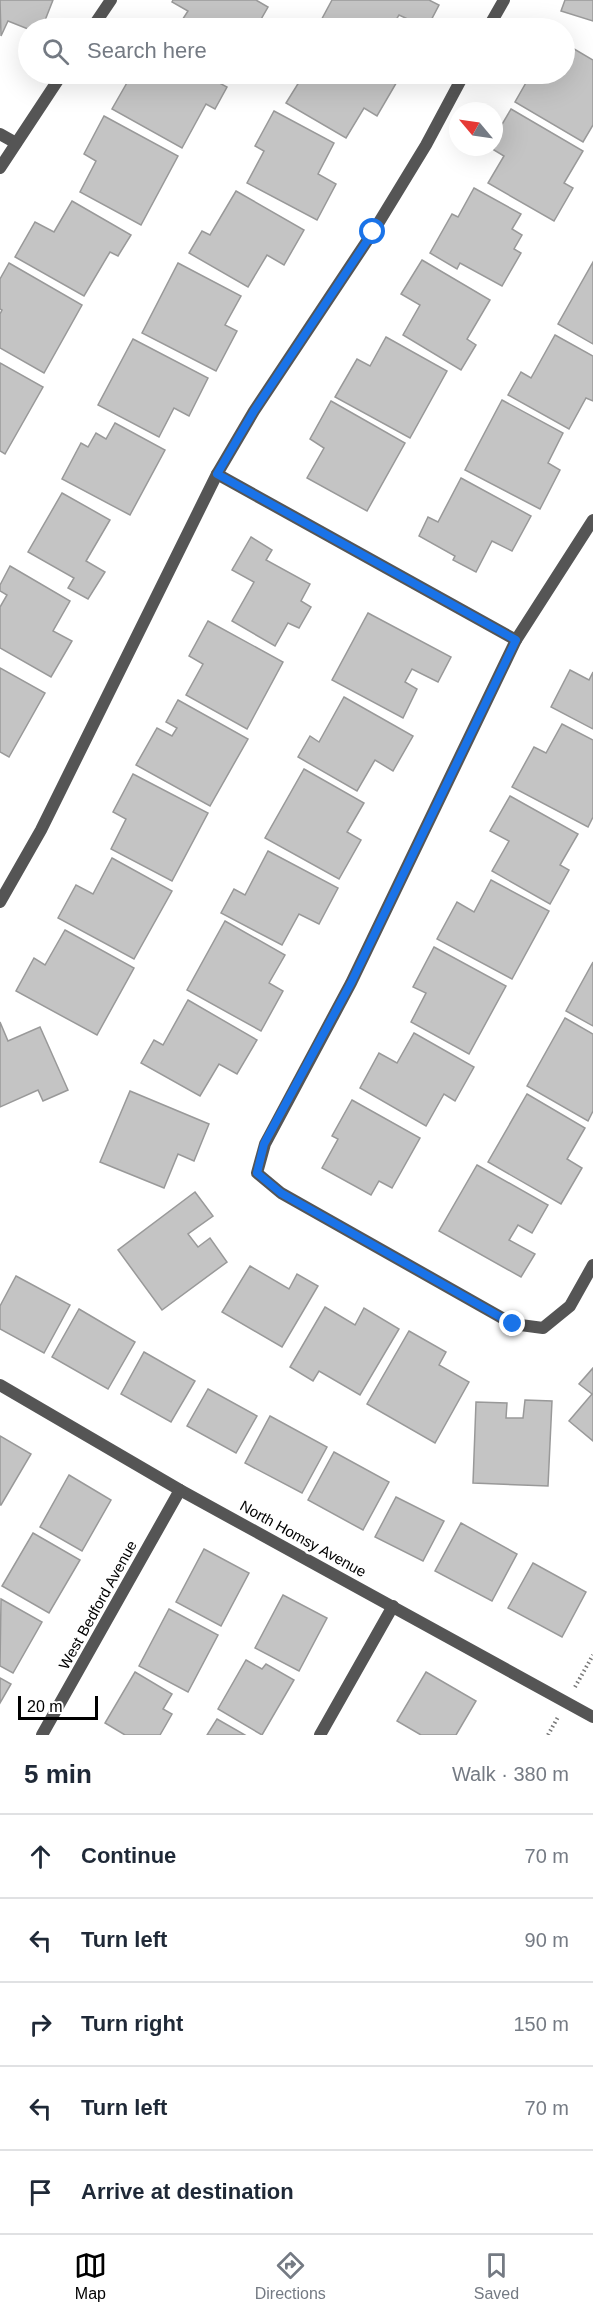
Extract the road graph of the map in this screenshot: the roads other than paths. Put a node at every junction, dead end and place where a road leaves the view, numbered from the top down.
1 (111, 0) edge
2 (504, 0) edge
3 (99, 18) edge
4 (494, 18) edge
5 (55, 84) edge
6 (459, 84) edge
7 (0, 135) edge
8 (16, 143) junction
9 (0, 168) edge
10 (217, 474) junction
11 (593, 520) edge
12 (516, 640) junction
13 (0, 902) edge
14 (593, 1265) edge
15 (0, 1385) edge
16 (180, 1490) junction
17 (393, 1606) junction
18 (593, 1717) edge
19 (42, 1735) edge
20 (320, 1735) edge

1 - 3 street
2 - 4 street
5 - 8 street
6 - 10 street
7 - 8 street
8 - 9 street
10 - 12 street
10 - 13 street
11 - 12 street
12 - 14 street
15 - 16 street, North Homsy Avenue
16 - 17 street, North Homsy Avenue
16 - 19 street, West Bedford Avenue
17 - 18 street, North Homsy Avenue
17 - 20 street

